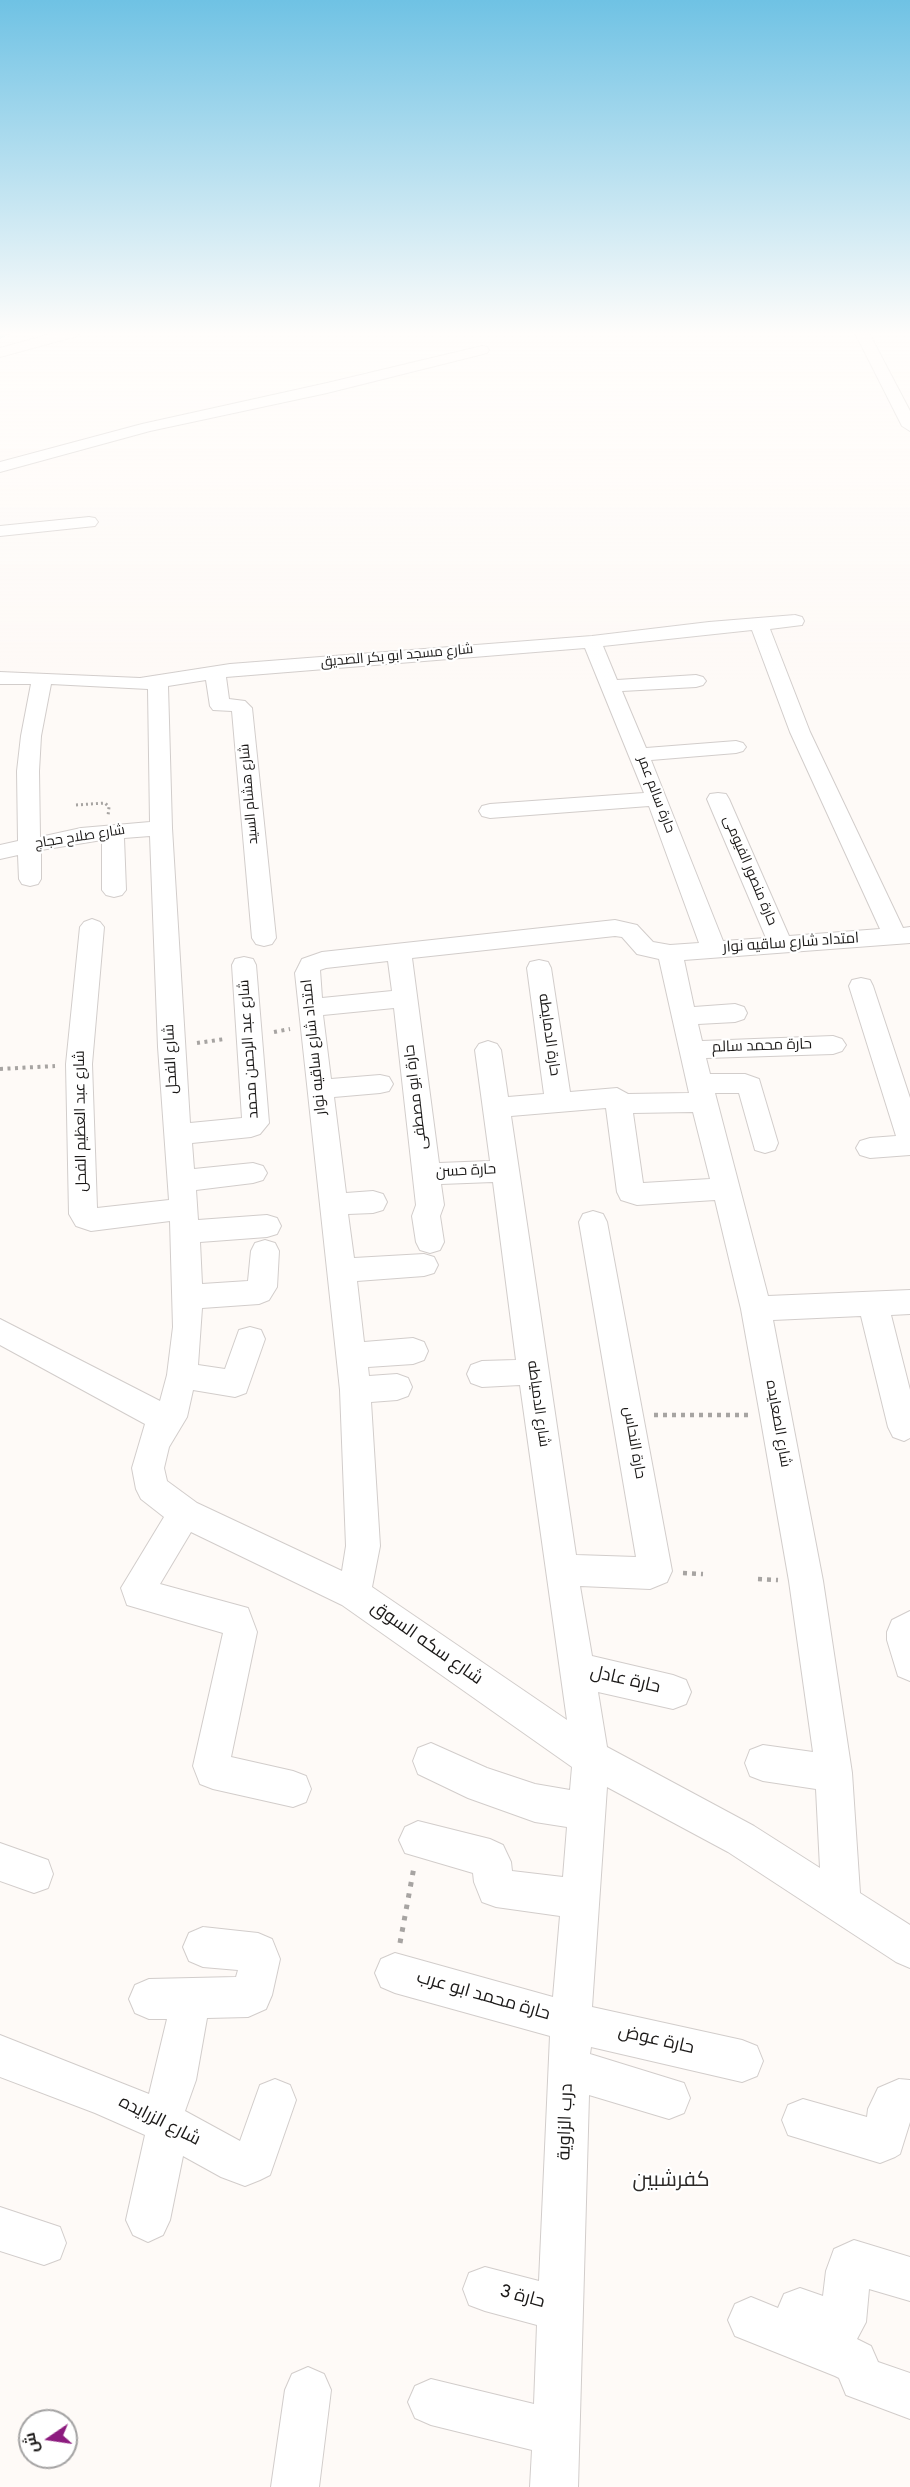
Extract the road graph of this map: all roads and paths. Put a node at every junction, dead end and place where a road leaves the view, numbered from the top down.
1 (66, 449) edge
2 (0, 467) edge
3 (89, 522) dead end
4 (0, 531) edge
5 (795, 621) dead end
6 (759, 624) junction
7 (592, 642) junction
8 (215, 672) junction
9 (692, 673) dead end
10 (0, 678) edge
11 (42, 678) junction
12 (607, 679) junction
13 (158, 682) junction
14 (736, 747) dead end
15 (639, 755) junction
16 (657, 799) junction
17 (718, 799) dead end
18 (76, 805) dead end
19 (490, 811) dead end
20 (161, 828) junction
21 (110, 831) junction
22 (29, 845) junction
23 (0, 852) edge
24 (30, 879) dead end
25 (114, 890) dead end
26 (92, 927) dead end
27 (903, 936) edge
28 (264, 938) dead end
29 (780, 944) junction
30 (399, 950) junction
31 (714, 950) junction
32 (670, 953) junction
33 (244, 965) dead end
34 (539, 968) dead end
35 (861, 986) dead end
36 (405, 998) junction
37 (310, 1008) junction
38 (735, 1014) dead end
39 (684, 1016) junction
40 (833, 1044) dead end
41 (488, 1050) dead end
42 (691, 1050) junction
43 (79, 1064) junction
44 (0, 1069) edge
45 (380, 1084) dead end
46 (319, 1089) junction
47 (701, 1093) junction
48 (617, 1098) dead end
49 (558, 1103) junction
50 (496, 1108) junction
51 (177, 1134) junction
52 (910, 1139) edge
53 (765, 1143) dead end
54 (910, 1145) edge
55 (870, 1148) dead end
56 (506, 1171) junction
57 (253, 1173) dead end
58 (426, 1174) junction
59 (180, 1181) junction
60 (726, 1189) junction
61 (372, 1202) dead end
62 (333, 1204) junction
63 (183, 1221) junction
64 (593, 1222) dead end
65 (341, 1270) junction
66 (187, 1297) junction
67 (910, 1302) edge
68 (873, 1304) junction
69 (756, 1309) junction
70 (0, 1331) edge
71 (250, 1339) dead end
72 (413, 1351) dead end
73 (351, 1356) junction
74 (533, 1372) junction
75 (482, 1374) dead end
76 (182, 1375) junction
77 (397, 1387) dead end
78 (356, 1390) junction
79 (776, 1414) junction
80 (628, 1415) junction
81 (904, 1426) dead end
82 (161, 1430) junction
83 (184, 1512) junction
84 (561, 1570) junction
85 (354, 1594) junction
86 (578, 1670) junction
87 (673, 1692) dead end
88 (591, 1758) junction
89 (431, 1761) dead end
90 (763, 1763) dead end
91 (834, 1773) junction
92 (293, 1789) dead end
93 (587, 1812) junction
94 (418, 1840) joint
95 (579, 1899) junction
96 (841, 1901) junction
97 (204, 1947) dead end
98 (910, 1948) edge
99 (395, 1973) joint
100 (192, 1998) junction
101 (149, 1999) dead end
102 (571, 2022) junction
103 (0, 2056) edge
104 (742, 2061) dead end
105 (569, 2068) junction
106 (669, 2098) dead end
107 (275, 2100) dead end
108 (910, 2101) edge
109 (803, 2120) dead end
110 (165, 2123) junction
111 (148, 2220) dead end
112 (0, 2229) edge
113 (44, 2243) dead end
114 (910, 2279) edge
115 (485, 2289) dead end
116 (559, 2308) junction
117 (800, 2310) dead end
118 (751, 2320) dead end
119 (308, 2390) dead end
120 (910, 2396) edge
121 (431, 2402) dead end
122 (555, 2432) junction
123 (295, 2487) edge
124 (554, 2487) edge

1 - 2 street
3 - 4 street
5 - 6 street, شارع مسجد ابو بكر الصديق
6 - 7 street, شارع مسجد ابو بكر الصديق
6 - 27 street
7 - 8 street, شارع مسجد ابو بكر الصديق
7 - 12 street, حارة سالم عمر
8 - 13 street, شارع مسجد ابو بكر الصديق
8 - 28 street, شارع هشام السيد
9 - 12 street
10 - 11 street, شارع مسجد ابو بكر الصديق
11 - 13 street, شارع مسجد ابو بكر الصديق
11 - 22 street
12 - 15 street, حارة سالم عمر
13 - 20 street, شارع الفحل
14 - 15 street
15 - 16 street, حارة سالم عمر
16 - 19 street
16 - 31 street, حارة سالم عمر
17 - 29 street, حارة منصور الفيومى
18 - 21 path
20 - 21 street, شارع صلاح حجاج
20 - 51 street, شارع الفحل
21 - 22 street, شارع صلاح حجاج
21 - 25 street
22 - 23 street, شارع صلاح حجاج
22 - 24 street
26 - 43 street, شارع عبد العظيم الفحل
27 - 29 street, امتداد شارع ساقيه نوار
29 - 31 street, امتداد شارع ساقيه نوار
30 - 32 street, امتداد شارع ساقيه نوار
30 - 36 street, حارة ابو مصطفى
30 - 37 street, امتداد شارع ساقيه نوار
31 - 32 street, امتداد شارع ساقيه نوار
32 - 39 street, شارع الصعايده
33 - 51 street, شارع عبد الرحمن محمد
34 - 49 street, حارة الدمايطه
35 - 52 street
36 - 37 street
36 - 58 street, حارة ابو مصطفى
37 - 46 street, امتداد شارع ساقيه نوار
38 - 39 street
39 - 42 street, شارع الصعايده
40 - 42 street, حارة محمد سالم
41 - 50 street, شارع الدمياطه
42 - 47 street, شارع الصعايده
43 - 44 path
43 - 63 street, شارع عبد العظيم الفحل
45 - 46 street
46 - 62 street, امتداد شارع ساقيه نوار
47 - 53 street
47 - 60 street, شارع الصعايده
47 - 60 street
48 - 49 street
49 - 50 street
50 - 56 street, شارع الدمياطه
51 - 59 street, شارع الفحل
54 - 55 street
56 - 58 street, حارة حسن
56 - 74 street, شارع الدمياطه
57 - 59 street
58 - 65 street, حارة ابو مصطفى
59 - 63 street, شارع الفحل
60 - 69 street, شارع الصعايده
61 - 62 street
62 - 65 street, امتداد شارع ساقيه نوار
63 - 66 street, شارع الفحل
63 - 66 street
64 - 80 street, حارة النحاس
65 - 73 street, امتداد شارع ساقيه نوار
66 - 76 street, شارع الفحل
67 - 68 street
68 - 69 street
68 - 81 street
69 - 79 street, شارع الصعايده
70 - 82 street
71 - 76 street
72 - 73 street
73 - 78 street, امتداد شارع ساقيه نوار
74 - 75 street
74 - 84 street, شارع الدمياطه
76 - 82 street, شارع الفحل
77 - 78 street
78 - 85 street, امتداد شارع ساقيه نوار
79 - 80 path
79 - 91 street, شارع الصعايده
80 - 84 street, حارة النحاس
82 - 83 street, شارع سكه السوق
83 - 85 street, شارع سكه السوق
83 - 92 street
84 - 86 street, شارع الدمياطه
85 - 88 street, شارع سكه السوق
86 - 87 street, حارة عادل
86 - 88 street, شارع الدمياطه
88 - 93 street, درب الزاوية
88 - 96 street, شارع سكه السوق
89 - 93 street
90 - 91 street
91 - 96 street, شارع الصعايده
93 - 95 street, درب الزاوية
94 - 95 street
94 - 99 path
95 - 102 street, درب الزاوية
96 - 98 street, شارع سكه السوق
97 - 100 street
99 - 102 street, حارة محمد ابو عرب
100 - 101 street
100 - 110 street
102 - 104 street, حارة عوض
102 - 105 street, درب الزاوية
103 - 110 street, شارع الزرايده
105 - 106 street
105 - 116 street, درب الزاوية
107 - 110 street, شارع الزرايده
108 - 109 street
110 - 111 street
112 - 113 street
114 - 117 street
115 - 116 street, حارة 3
116 - 122 street, درب الزاوية
118 - 120 street
119 - 123 street
121 - 122 street
122 - 124 street, درب الزاوية

